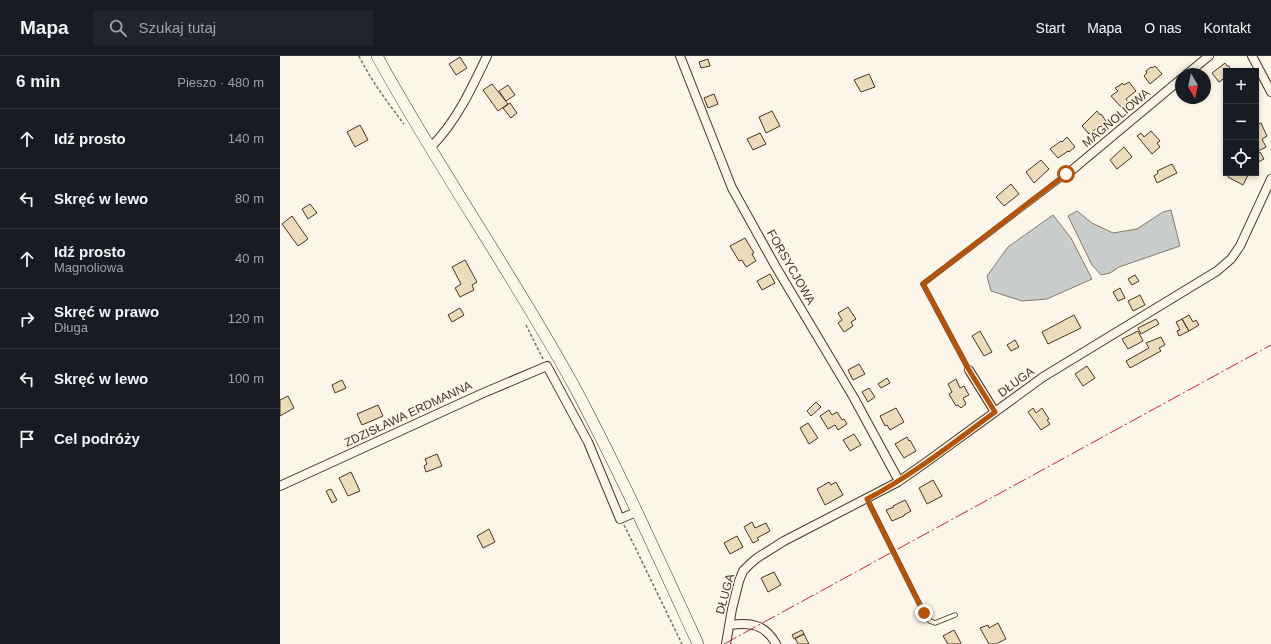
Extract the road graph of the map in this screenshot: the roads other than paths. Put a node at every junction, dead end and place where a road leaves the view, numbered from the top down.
1 (377, 56) edge
2 (487, 56) edge
3 (680, 56) edge
4 (1209, 56) edge
5 (1252, 56) edge
6 (1194, 68) edge
7 (1175, 84) edge
8 (1271, 92) edge
9 (431, 147) junction
10 (1066, 174) joint
11 (1271, 179) edge
12 (969, 370) joint
13 (995, 412) junction
14 (899, 481) junction
15 (280, 486) edge
16 (867, 499) junction
17 (636, 512) junction
18 (956, 615) dead end
19 (730, 625) junction
20 (698, 644) edge
21 (726, 644) edge
22 (776, 644) edge

1 - 9 main road
2 - 9 street
3 - 14 street, FORSYCJOWA
4 - 6 street
5 - 8 street
7 - 10 street, MAGNOLIOWA
9 - 17 main road
10 - 12 lane
11 - 13 street, DŁUGA
12 - 13 street
13 - 14 street, DŁUGA
14 - 16 street, DŁUGA
15 - 17 street, ZDZISŁAWA ERDMANNA
16 - 18 lane
16 - 19 street, DŁUGA
17 - 20 main road
19 - 21 street, DŁUGA
19 - 22 street

